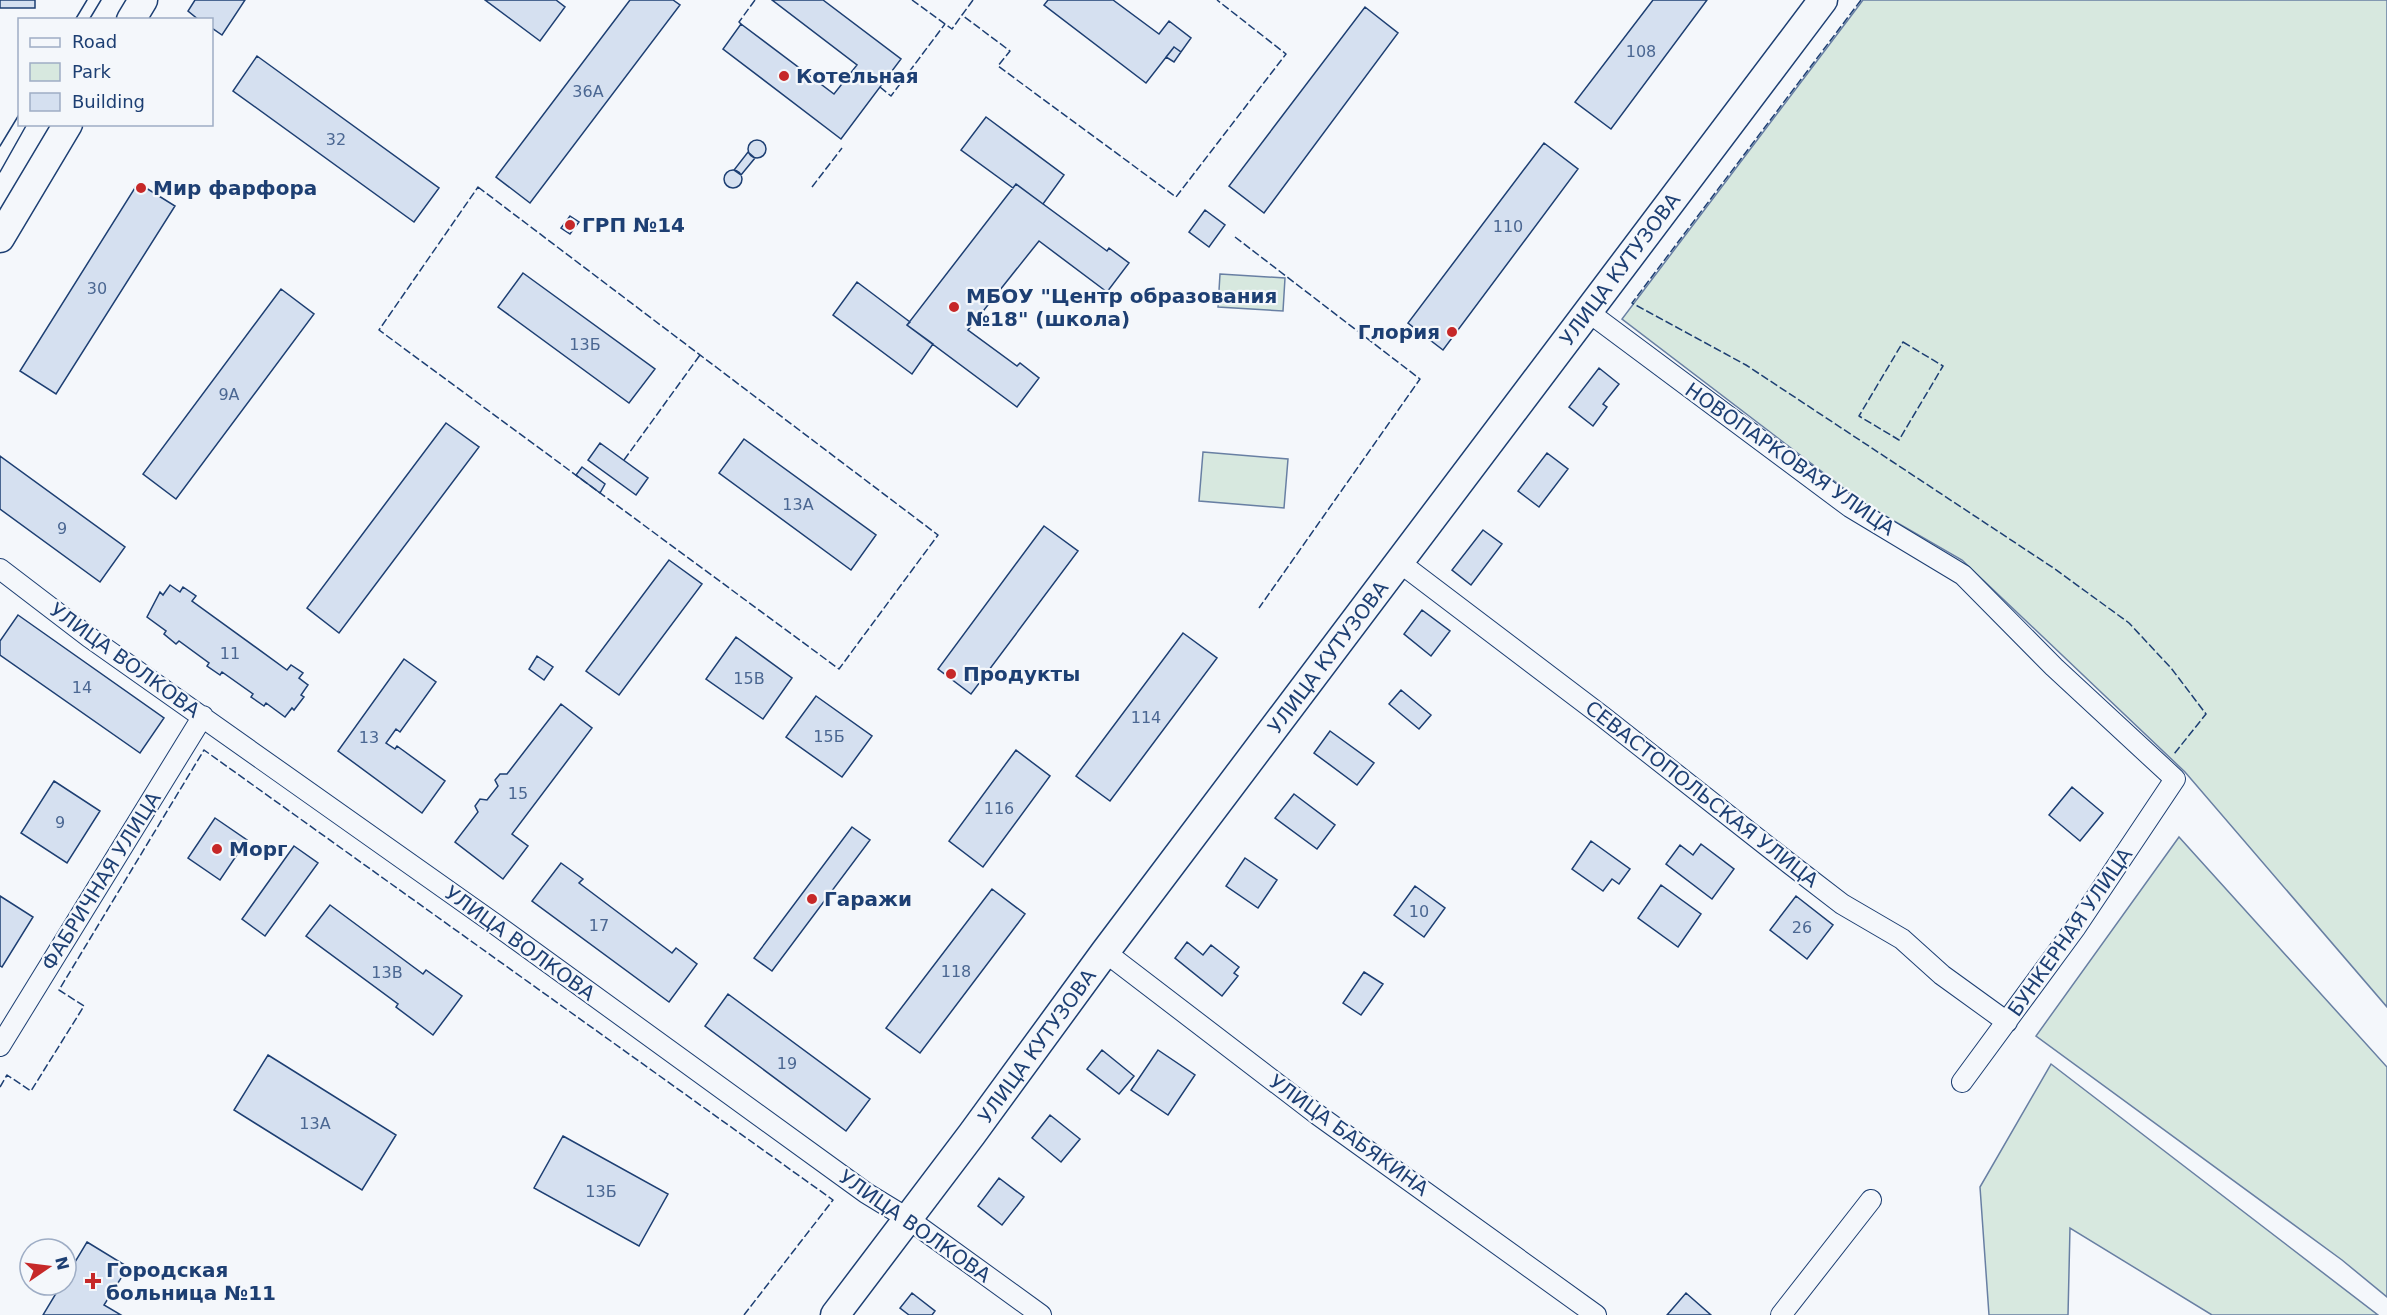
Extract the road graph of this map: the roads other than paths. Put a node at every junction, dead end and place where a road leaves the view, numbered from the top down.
1 (143, 0) edge
2 (1823, 0) edge
3 (132, 18) edge
4 (67, 126) edge
5 (0, 238) edge
6 (1587, 311) junction
7 (1400, 562) junction
8 (0, 569) edge
9 (203, 716) junction
10 (2175, 779) joint
11 (1105, 952) junction
12 (2007, 1022) junction
13 (1, 1041) edge
14 (1962, 1082) dead end
15 (1871, 1200) dead end
16 (908, 1218) junction
17 (835, 1315) edge
18 (1041, 1315) edge
19 (1596, 1315) edge
20 (1781, 1315) edge

1 - 3 main road
2 - 6 main road, УЛИЦА КУТУЗОВА
4 - 5 main road
6 - 7 main road, УЛИЦА КУТУЗОВА
6 - 10 street, НОВОПАРКОВАЯ УЛИЦА
7 - 11 main road, УЛИЦА КУТУЗОВА
7 - 12 street, СЕВАСТОПОЛЬСКАЯ УЛИЦА
8 - 9 street, УЛИЦА ВОЛКОВА
9 - 13 street, ФАБРИЧНАЯ УЛИЦА
9 - 16 street, УЛИЦА ВОЛКОВА
10 - 12 street, БУНКЕРНАЯ УЛИЦА
11 - 16 main road, УЛИЦА КУТУЗОВА
11 - 19 street, УЛИЦА БАБЯКИНА
12 - 14 street, БУНКЕРНАЯ УЛИЦА
15 - 20 street
16 - 17 main road, УЛИЦА КУТУЗОВА
16 - 18 street, УЛИЦА ВОЛКОВА

